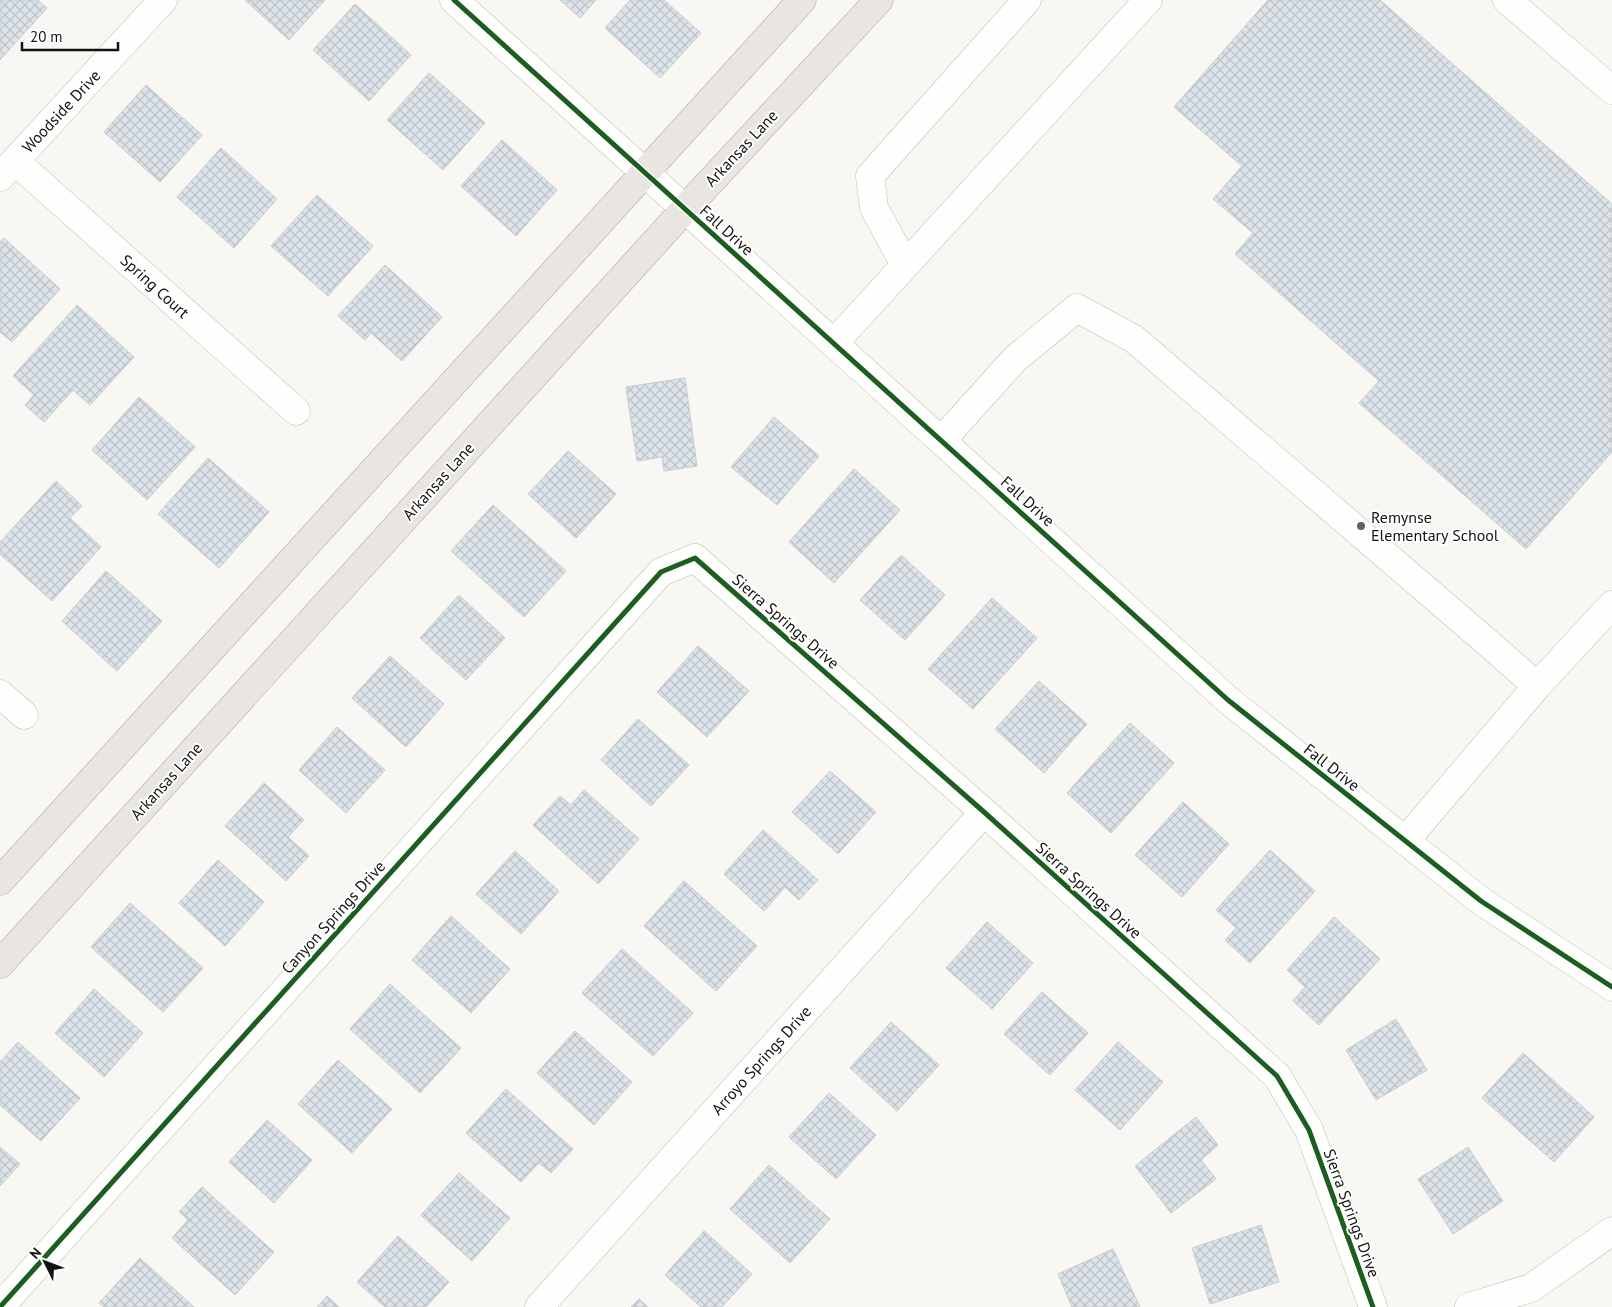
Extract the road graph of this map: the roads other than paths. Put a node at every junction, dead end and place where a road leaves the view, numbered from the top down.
1 (162, 0) edge
2 (454, 0) edge
3 (802, 0) edge
4 (879, 0) edge
5 (1026, 0) edge
6 (1148, 0) edge
7 (1507, 0) edge
8 (1612, 90) edge
9 (7, 169) edge
10 (646, 173) junction
11 (685, 209) junction
12 (905, 265) junction
13 (834, 343) junction
14 (296, 411) dead end
15 (942, 440) junction
16 (695, 558) joint
17 (1612, 605) edge
18 (1537, 686) junction
19 (0, 694) edge
20 (24, 715) dead end
21 (984, 812) junction
22 (1405, 840) junction
23 (0, 881) edge
24 (0, 964) edge
25 (1612, 987) edge
26 (1612, 1231) edge
27 (0, 1307) edge
28 (539, 1307) edge
29 (1373, 1307) edge
30 (1469, 1307) edge

1 - 9 street, Woodside Drive
2 - 10 street, Fall Drive
3 - 10 main road
4 - 11 main road, Arkansas Lane
5 - 12 street
6 - 12 street
7 - 8 street
9 - 14 street, Spring Court
10 - 11 street, Fall Drive
10 - 23 main road
11 - 13 street, Fall Drive
11 - 24 main road, Arkansas Lane
12 - 13 street
13 - 15 street, Fall Drive
15 - 18 street
15 - 22 street, Fall Drive
16 - 21 street, Sierra Springs Drive
16 - 27 street, Canyon Springs Drive
17 - 18 street
18 - 22 street
19 - 20 street
21 - 28 street, Arroyo Springs Drive
21 - 29 street, Sierra Springs Drive
22 - 25 street, Fall Drive
26 - 30 street

